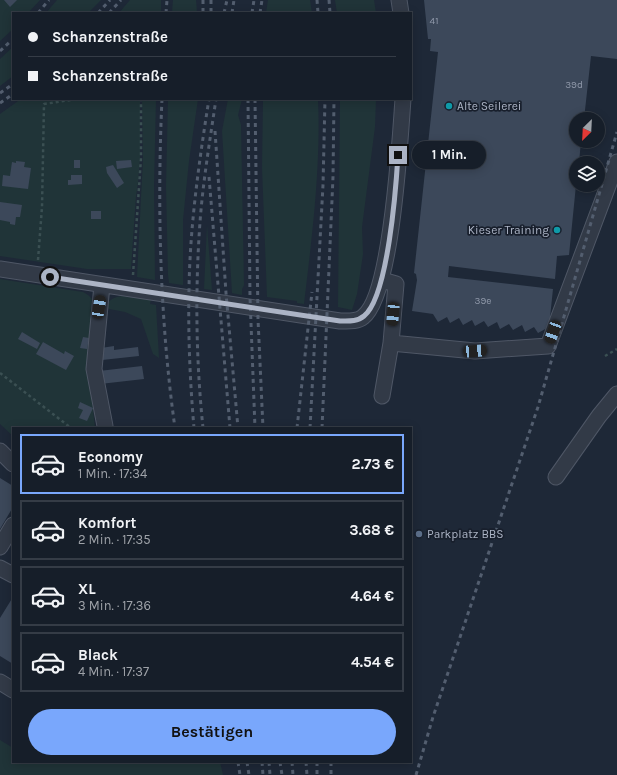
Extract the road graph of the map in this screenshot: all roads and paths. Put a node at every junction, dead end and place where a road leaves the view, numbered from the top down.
1 (399, 0) edge
2 (401, 12) edge
3 (70, 100) edge
4 (141, 100) edge
5 (403, 100) edge
6 (617, 162) edge
7 (0, 269) edge
8 (37, 275) junction
9 (382, 280) junction
10 (102, 285) junction
11 (131, 289) junction
12 (391, 343) junction
13 (617, 349) edge
14 (605, 356) dead end
15 (0, 373) edge
16 (617, 394) edge
17 (382, 396) dead end
18 (104, 426) dead end
19 (70, 427) edge
20 (0, 451) edge
21 (12, 463) edge
22 (556, 477) dead end
23 (12, 527) edge
24 (0, 547) edge
25 (0, 568) edge
26 (12, 574) edge
27 (0, 682) edge
28 (12, 689) edge

1 - 2 street
3 - 8 path
4 - 11 path
5 - 9 street
6 - 12 street
7 - 8 street
8 - 10 street
9 - 11 street
9 - 12 street
10 - 11 street
10 - 18 street
12 - 17 street
13 - 14 path
15 - 19 path
16 - 22 street
20 - 21 street
23 - 24 street
25 - 26 street
27 - 28 street

